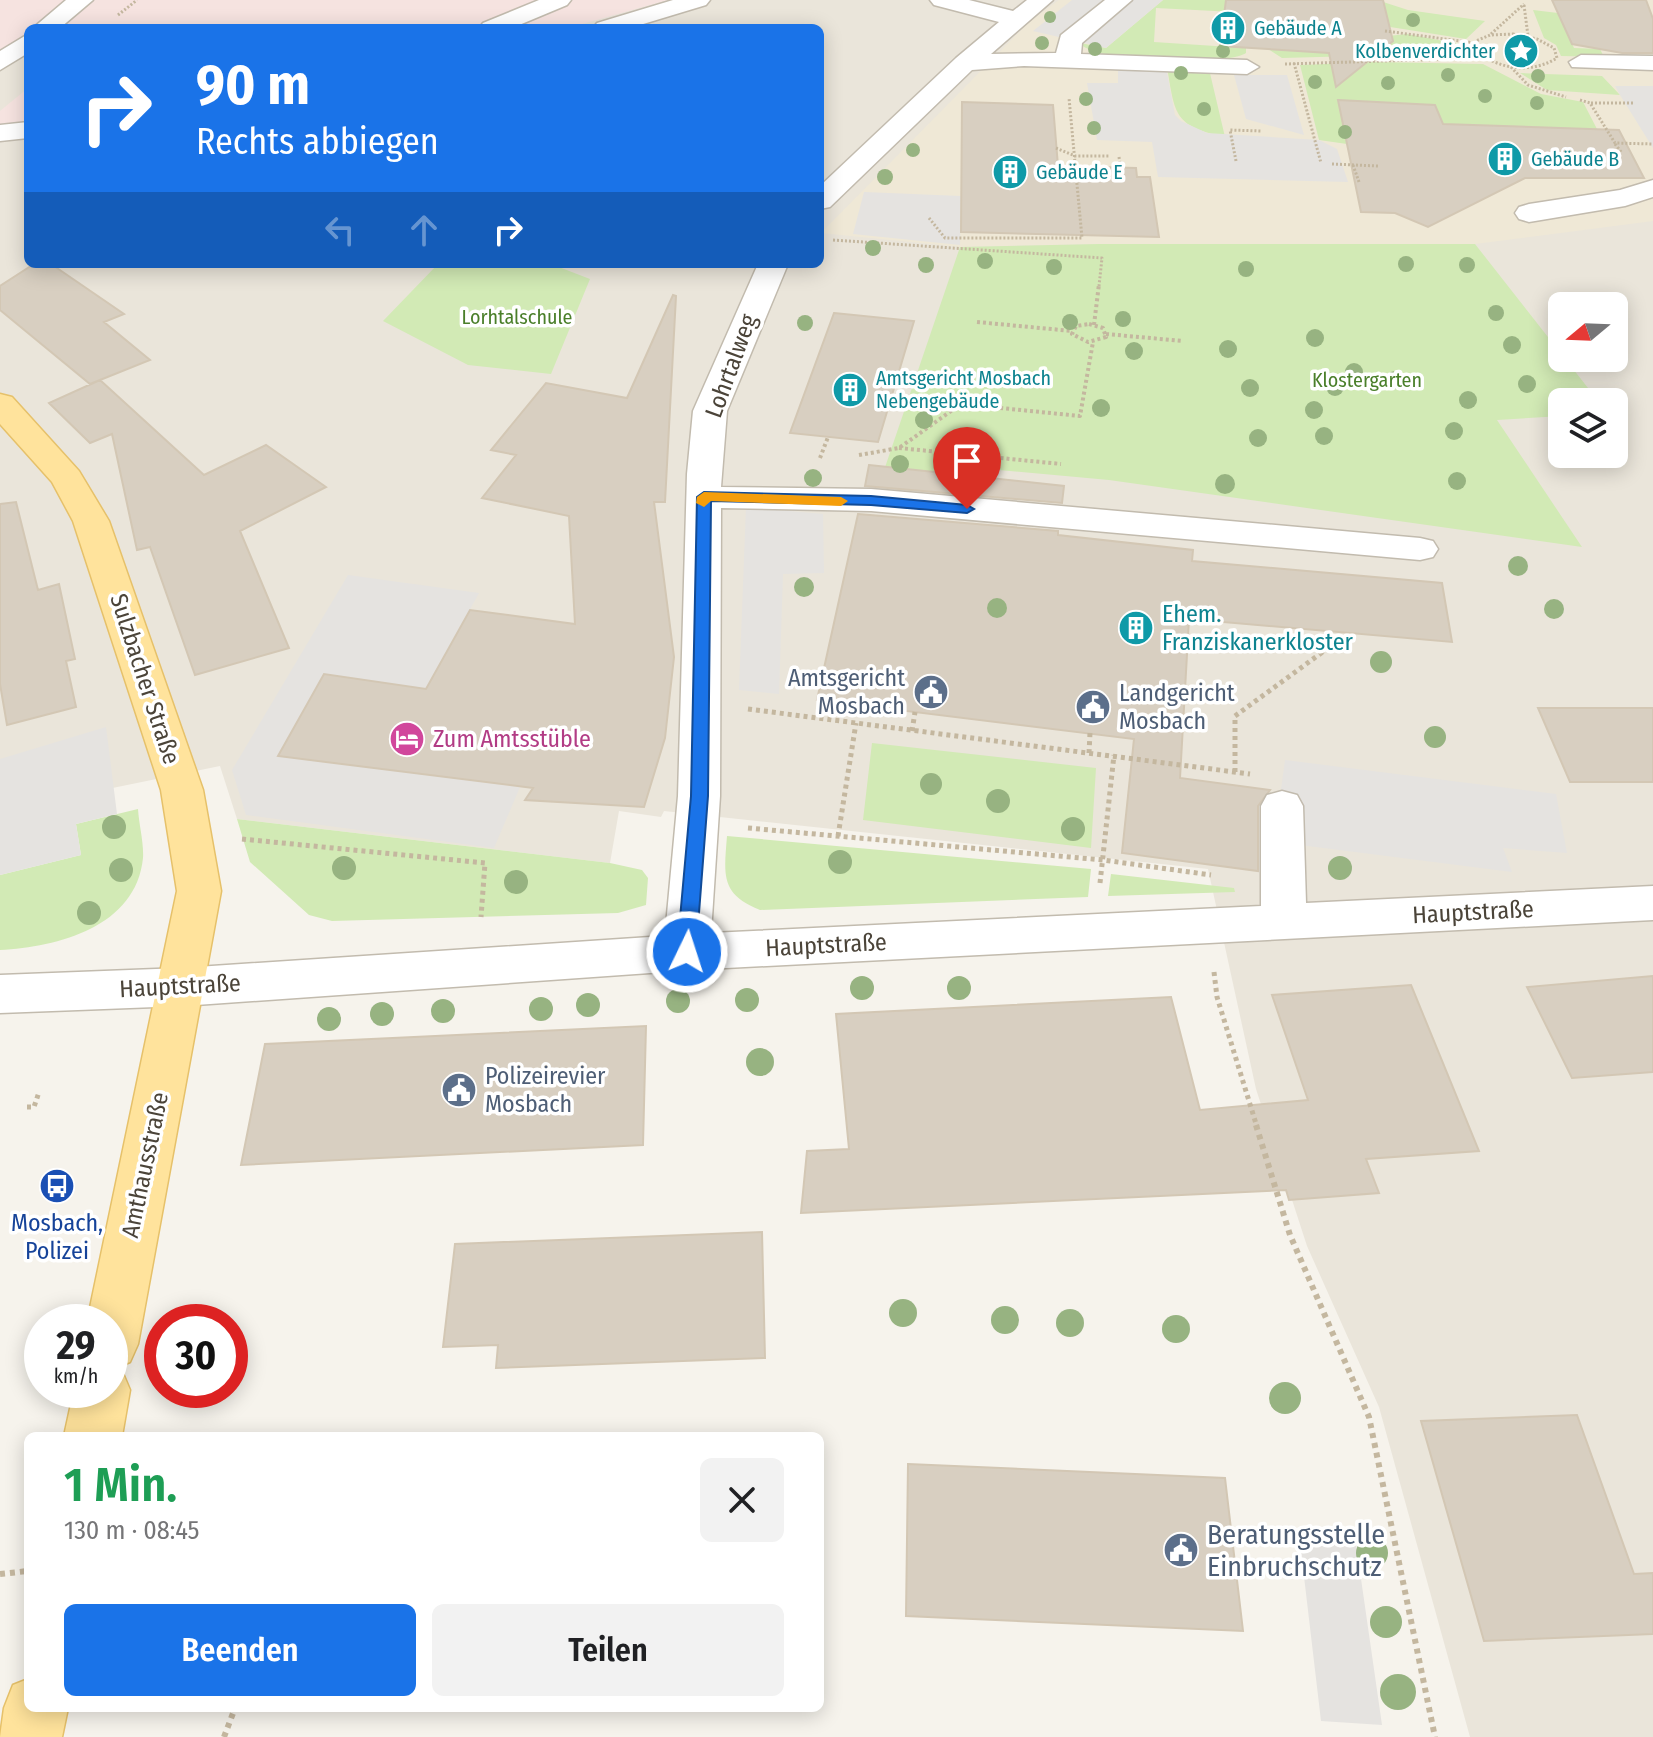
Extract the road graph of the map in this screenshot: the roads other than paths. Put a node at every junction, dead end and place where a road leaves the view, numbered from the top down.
1 (81, 0) edge
2 (559, 0) edge
3 (698, 0) edge
4 (942, 0) edge
5 (1041, 0) edge
6 (1120, 0) edge
7 (1014, 19) junction
8 (51, 24) edge
9 (501, 24) edge
10 (618, 24) edge
11 (24, 45) edge
12 (1069, 61) junction
13 (1581, 62) dead end
14 (0, 63) edge
15 (965, 63) junction
16 (1653, 63) edge
17 (1247, 67) road end
18 (24, 130) edge
19 (0, 133) edge
20 (1653, 188) edge
21 (824, 197) edge
22 (1529, 213) dead end
23 (771, 268) edge
24 (0, 404) edge
25 (704, 497) junction
26 (1420, 549) dead end
27 (1282, 806) road end
28 (1653, 903) edge
29 (1284, 922) junction
30 (687, 952) junction
31 (182, 987) junction
32 (0, 994) edge
33 (118, 1304) edge
34 (98, 1408) edge
35 (94, 1432) edge
36 (35, 1712) edge
37 (30, 1737) edge

1 - 8 street
2 - 9 street
3 - 10 street
4 - 7 street
5 - 7 street
6 - 12 street
7 - 15 street
11 - 14 street
12 - 15 street
12 - 17 street
13 - 16 street
15 - 21 street
18 - 19 street
20 - 22 street
23 - 25 street, Lohrtalweg
24 - 31 main road, Sulzbacher Straße
25 - 26 street
25 - 30 street, Lohrtalweg
27 - 29 street
28 - 29 street, Hauptstraße
29 - 30 street, Hauptstraße
30 - 31 street, Hauptstraße
31 - 32 street, Hauptstraße
31 - 33 main road, Amthausstraße
34 - 35 main road
36 - 37 main road

